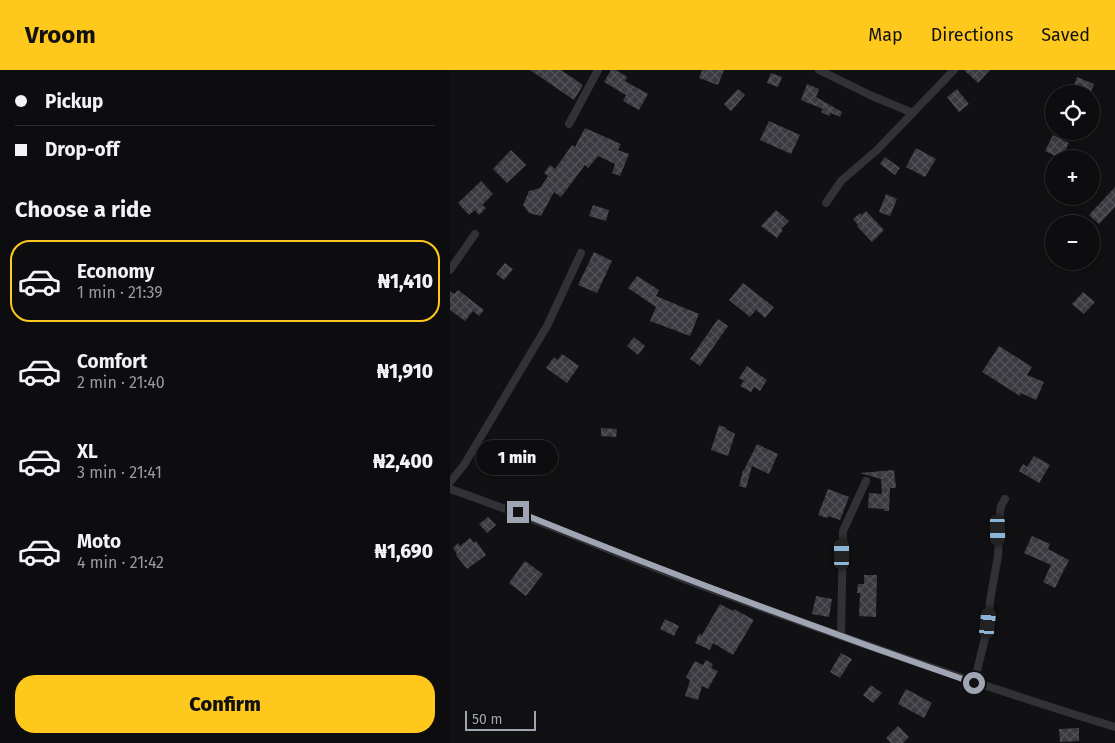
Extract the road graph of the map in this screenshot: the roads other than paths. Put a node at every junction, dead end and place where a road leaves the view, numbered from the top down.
1 (598, 70) edge
2 (818, 70) edge
3 (954, 70) edge
4 (913, 113) junction
5 (569, 124) dead end
6 (826, 203) dead end
7 (475, 234) dead end
8 (581, 253) dead end
9 (450, 270) edge
10 (450, 482) edge
11 (866, 482) dead end
12 (450, 489) edge
13 (1005, 499) dead end
14 (841, 636) junction
15 (974, 683) junction
16 (1115, 727) edge

1 - 5 street
2 - 4 street
3 - 4 street
4 - 6 street
7 - 9 street
8 - 10 street
11 - 14 street
12 - 14 street
13 - 15 street
14 - 15 street
15 - 16 street

